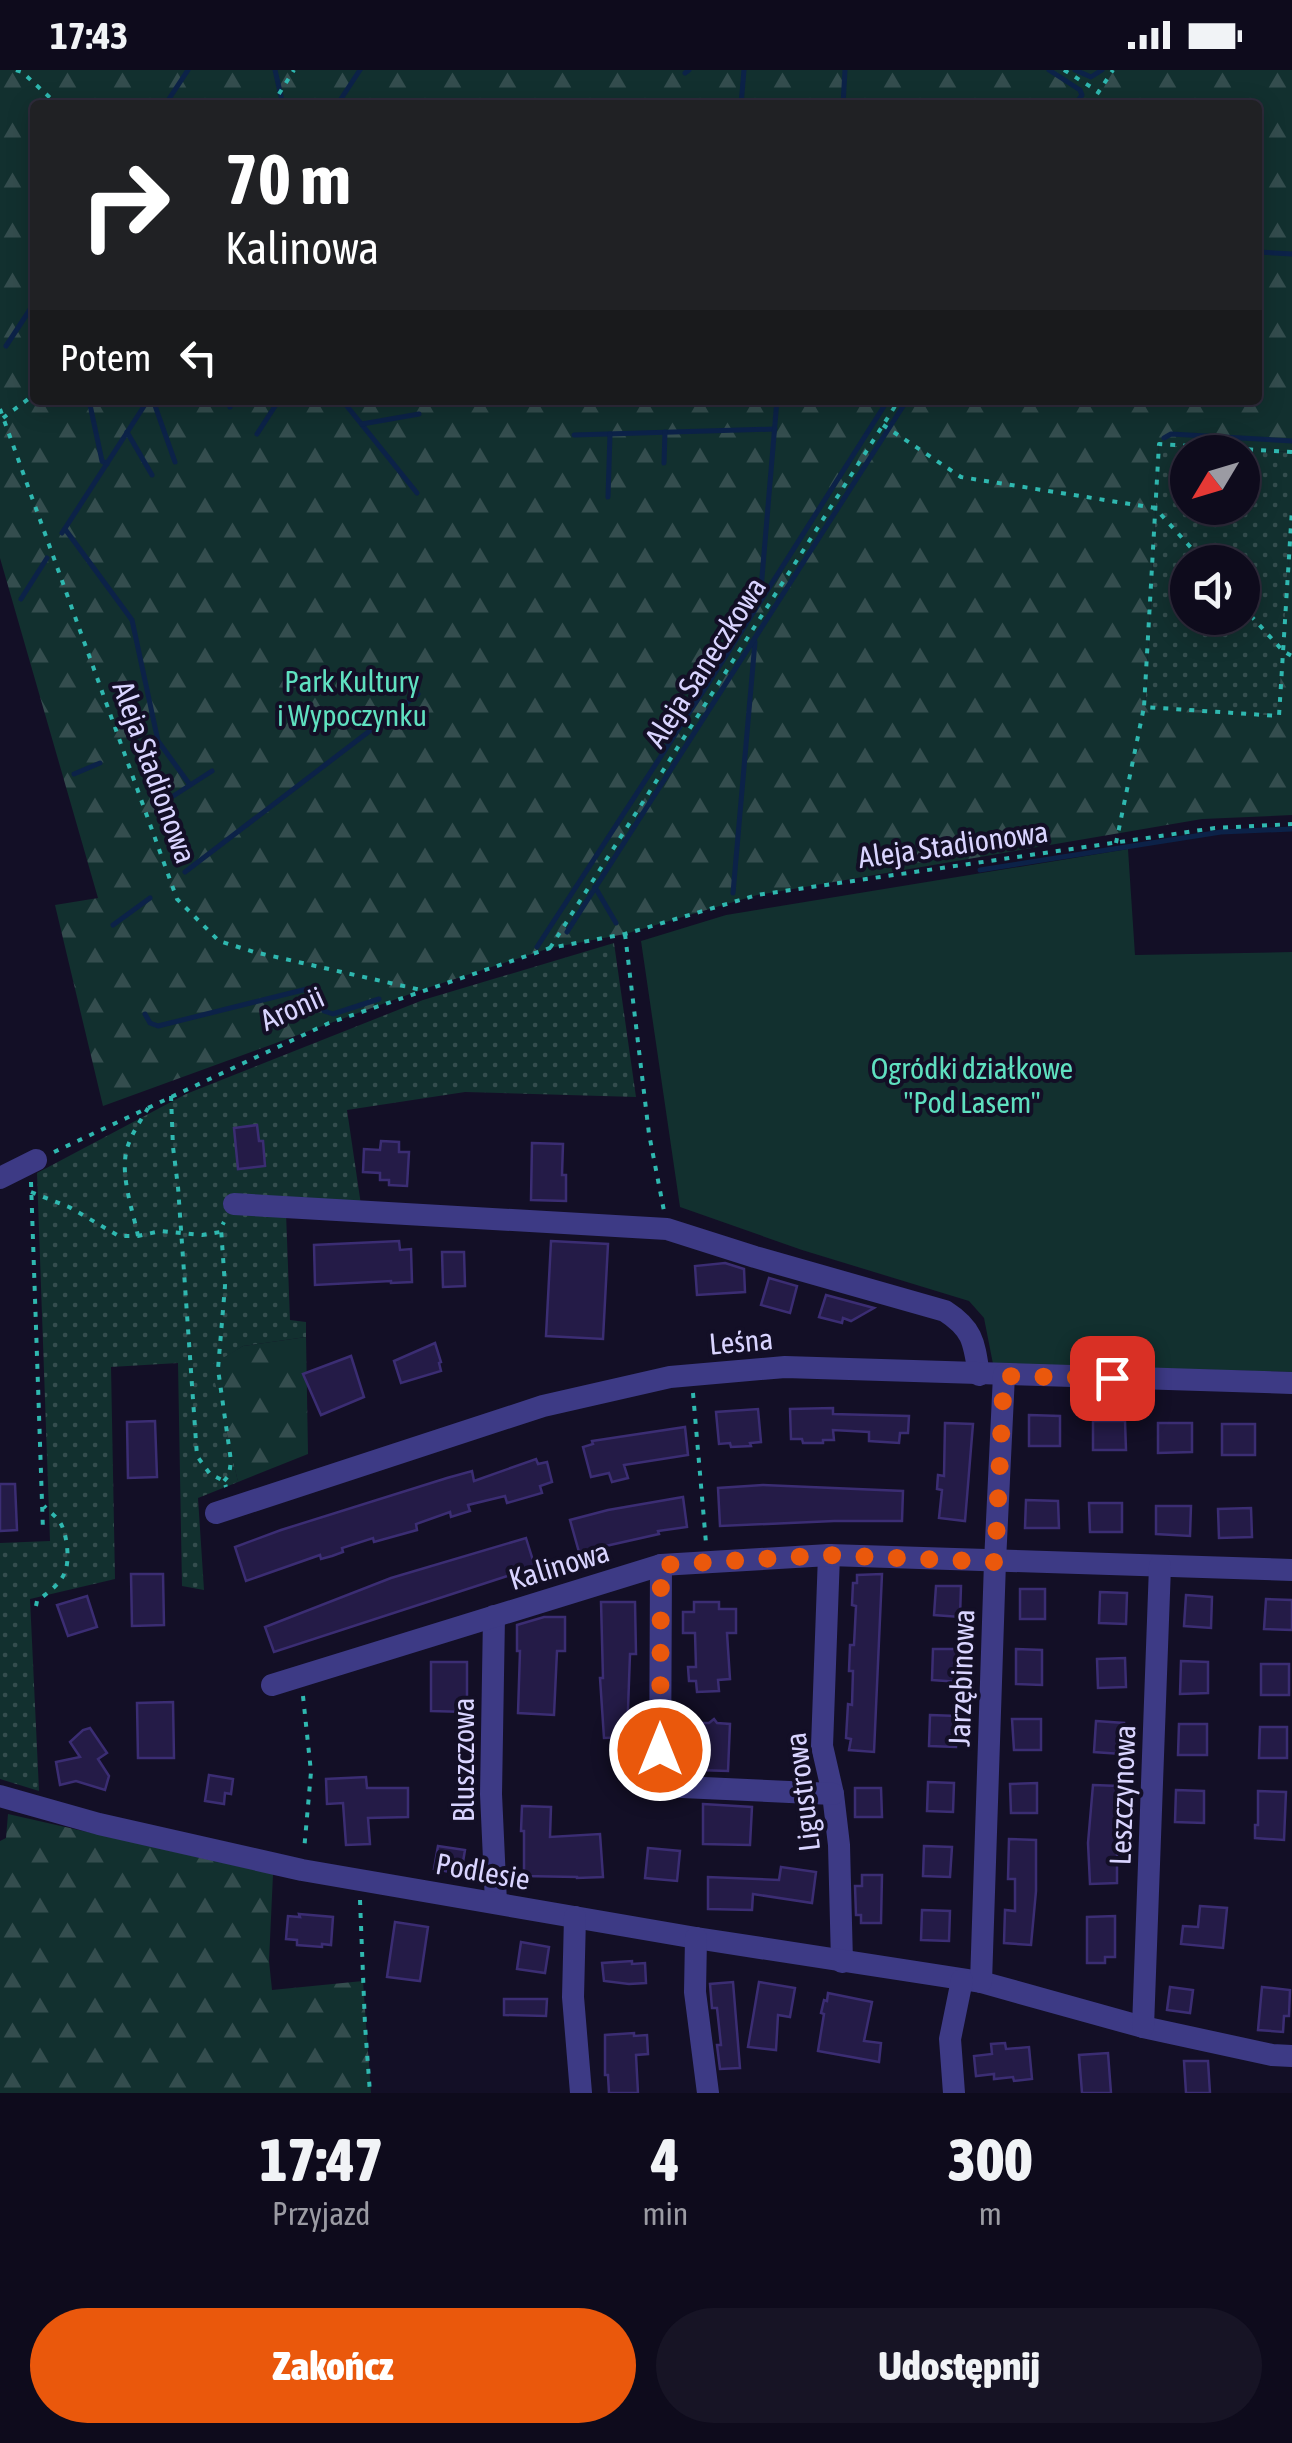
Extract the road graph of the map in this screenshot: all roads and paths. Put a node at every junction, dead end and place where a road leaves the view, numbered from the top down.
1 (16, 70) edge
2 (294, 70) edge
3 (1064, 70) edge
4 (1113, 70) edge
5 (1098, 92) junction
6 (53, 100) edge
7 (275, 100) edge
8 (1093, 100) edge
9 (30, 398) edge
10 (897, 405) edge
11 (0, 409) edge
12 (4, 418) junction
13 (883, 425) junction
14 (1292, 452) edge
15 (1155, 508) junction
16 (1292, 509) edge
17 (1189, 545) edge
18 (1260, 626) edge
19 (1283, 651) junction
20 (1292, 656) edge
21 (1144, 706) junction
22 (1292, 824) edge
23 (1116, 842) junction
24 (624, 934) junction
25 (550, 948) junction
26 (421, 990) junction
27 (171, 1096) junction
28 (148, 1108) junction
29 (33, 1161) junction
30 (0, 1178) edge
31 (32, 1192) junction
32 (234, 1204) dead end
33 (667, 1229) junction
34 (181, 1231) junction
35 (138, 1236) junction
36 (978, 1374) junction
37 (691, 1376) junction
38 (1004, 1376) junction
39 (1292, 1383) edge
40 (42, 1505) junction
41 (216, 1513) dead end
42 (43, 1530) dead end
43 (828, 1555) junction
44 (708, 1562) junction
45 (995, 1562) junction
46 (661, 1565) junction
47 (1160, 1566) junction
48 (1292, 1570) edge
49 (36, 1606) dead end
50 (494, 1616) junction
51 (300, 1675) junction
52 (272, 1685) dead end
53 (833, 1794) junction
54 (0, 1796) edge
55 (303, 1861) dead end
56 (360, 1880) junction
57 (496, 1904) junction
58 (575, 1917) junction
59 (696, 1938) junction
60 (842, 1962) junction
61 (972, 1981) junction
62 (1143, 2027) junction
63 (1292, 2056) edge
64 (370, 2093) edge
65 (582, 2093) edge
66 (708, 2093) edge
67 (954, 2093) edge

1 - 6 path
2 - 7 path
3 - 5 path
4 - 5 path
5 - 8 path
9 - 12 path
10 - 13 path, Aleja Saneczkowa
11 - 12 path, Aleja Stadionowa
12 - 26 path, Aleja Stadionowa
13 - 15 path
13 - 25 path, Aleja Saneczkowa
14 - 15 path
15 - 17 path
15 - 21 path
16 - 19 path
18 - 19 path
19 - 20 path
19 - 21 path
21 - 23 path
22 - 23 path, Aleja Stadionowa
23 - 24 path, Aleja Stadionowa
24 - 25 path, Aronii
24 - 33 path
25 - 26 path, Aronii
26 - 27 path, Aronii
27 - 28 path, Aronii
27 - 34 path
28 - 29 path, Aronii
28 - 35 path
29 - 30 street
29 - 31 path
31 - 35 path
31 - 40 path
32 - 33 street
33 - 36 street
34 - 34 path
34 - 35 path
36 - 37 street, Leśna
36 - 38 street, Leśna
37 - 41 street, Leśna
37 - 44 path
38 - 39 street, Leśna
38 - 45 street, Jarzębinowa
40 - 42 path
40 - 49 path
43 - 44 street, Kalinowa
43 - 45 street, Kalinowa
43 - 53 street, Ligustrowa
44 - 46 street, Kalinowa
45 - 47 street, Kalinowa
45 - 61 street, Jarzębinowa
46 - 50 street, Kalinowa
46 - 53 street
47 - 48 street, Kalinowa
47 - 62 street, Leszczynowa
50 - 51 street, Kalinowa
50 - 57 street, Bluszczowa
51 - 52 street, Kalinowa
51 - 55 path
53 - 60 street, Ligustrowa
54 - 56 street, Podlesie
56 - 57 street, Podlesie
56 - 64 path
57 - 58 street, Podlesie
58 - 59 street, Podlesie
58 - 65 street
59 - 60 street, Podlesie
59 - 66 street
60 - 61 street, Podlesie
61 - 62 street, Podlesie
61 - 67 street
62 - 63 street, Podlesie

